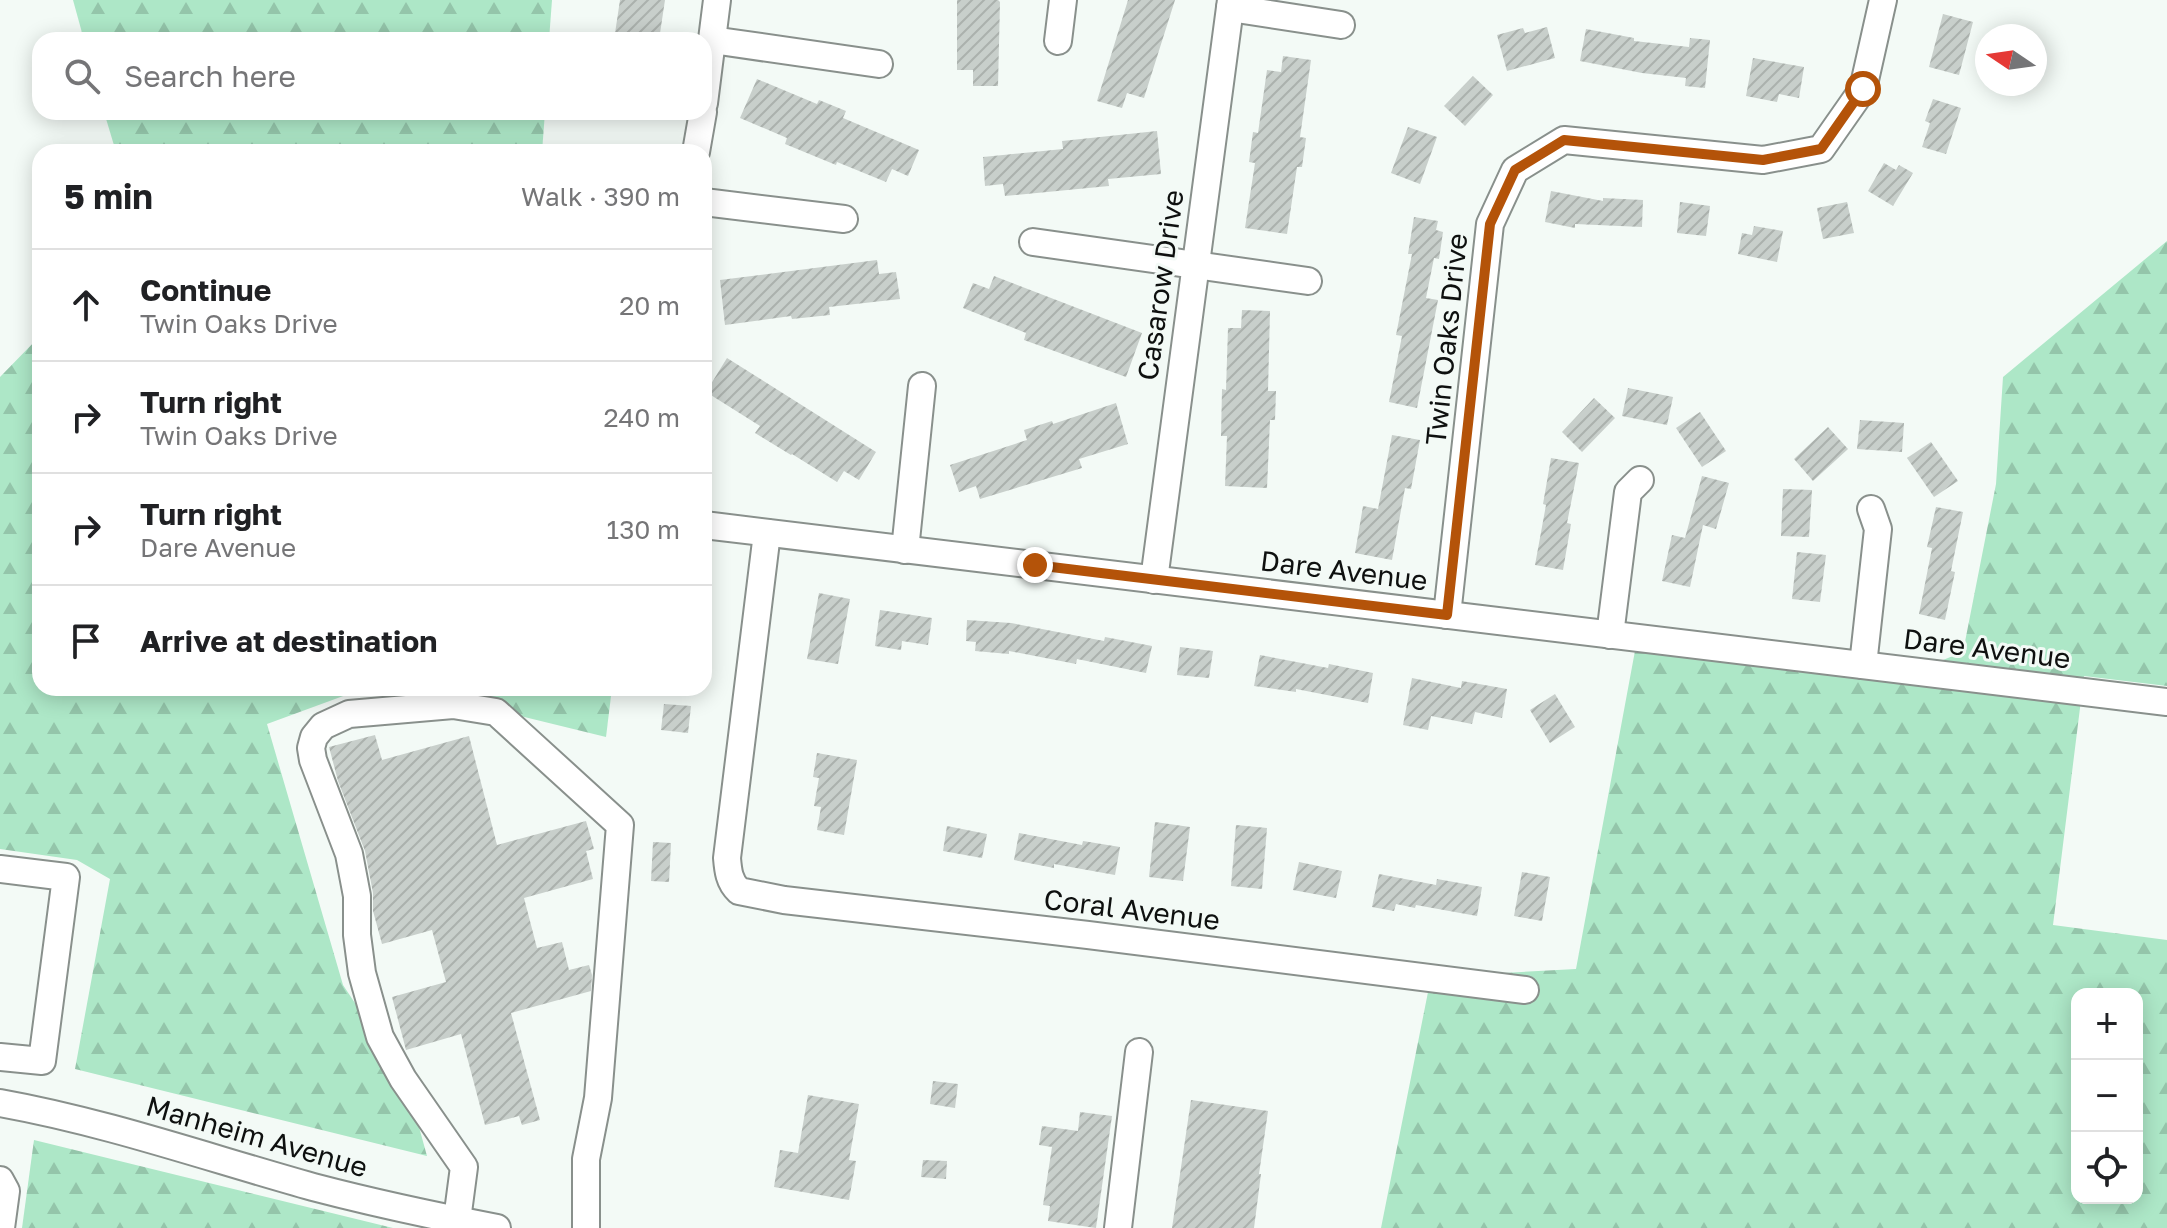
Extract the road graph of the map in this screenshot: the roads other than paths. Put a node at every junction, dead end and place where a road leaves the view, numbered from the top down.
1 (717, 0) edge
2 (1063, 0) edge
3 (1883, 0) edge
4 (1231, 4) edge
5 (1341, 25) dead end
6 (712, 40) joint
7 (1058, 41) dead end
8 (879, 64) dead end
9 (702, 120) edge
10 (697, 144) edge
11 (712, 203) edge
12 (844, 219) dead end
13 (1033, 242) dead end
14 (1195, 265) junction
15 (1308, 281) dead end
16 (922, 386) dead end
17 (1640, 480) dead end
18 (1871, 509) dead end
19 (712, 526) edge
20 (767, 533) junction
21 (905, 550) junction
22 (1154, 580) junction
23 (1447, 615) junction
24 (1610, 635) junction
25 (1863, 665) junction
26 (2167, 702) edge
27 (0, 869) edge
28 (1525, 990) dead end
29 (1139, 1052) dead end
30 (0, 1057) edge
31 (0, 1103) edge
32 (0, 1180) edge
33 (457, 1220) junction
34 (1, 1228) edge
35 (497, 1228) edge
36 (586, 1228) edge
37 (1118, 1228) edge

1 - 6 street
2 - 7 street
3 - 23 street, Twin Oaks Drive
4 - 5 street
4 - 14 street, Casarow Drive
6 - 8 street
9 - 10 street
11 - 12 street
13 - 14 street
14 - 15 street
14 - 22 street, Casarow Drive
16 - 21 street
17 - 24 street
18 - 25 street
19 - 20 street, Dare Avenue
20 - 21 street, Dare Avenue
20 - 28 street, Coral Avenue
21 - 22 street, Dare Avenue
22 - 23 street, Dare Avenue
23 - 24 street, Dare Avenue
24 - 25 street, Dare Avenue
25 - 26 street, Dare Avenue
27 - 30 street
29 - 37 street
31 - 33 street, Manheim Avenue
32 - 34 street
33 - 35 street, Manheim Avenue
33 - 36 street

